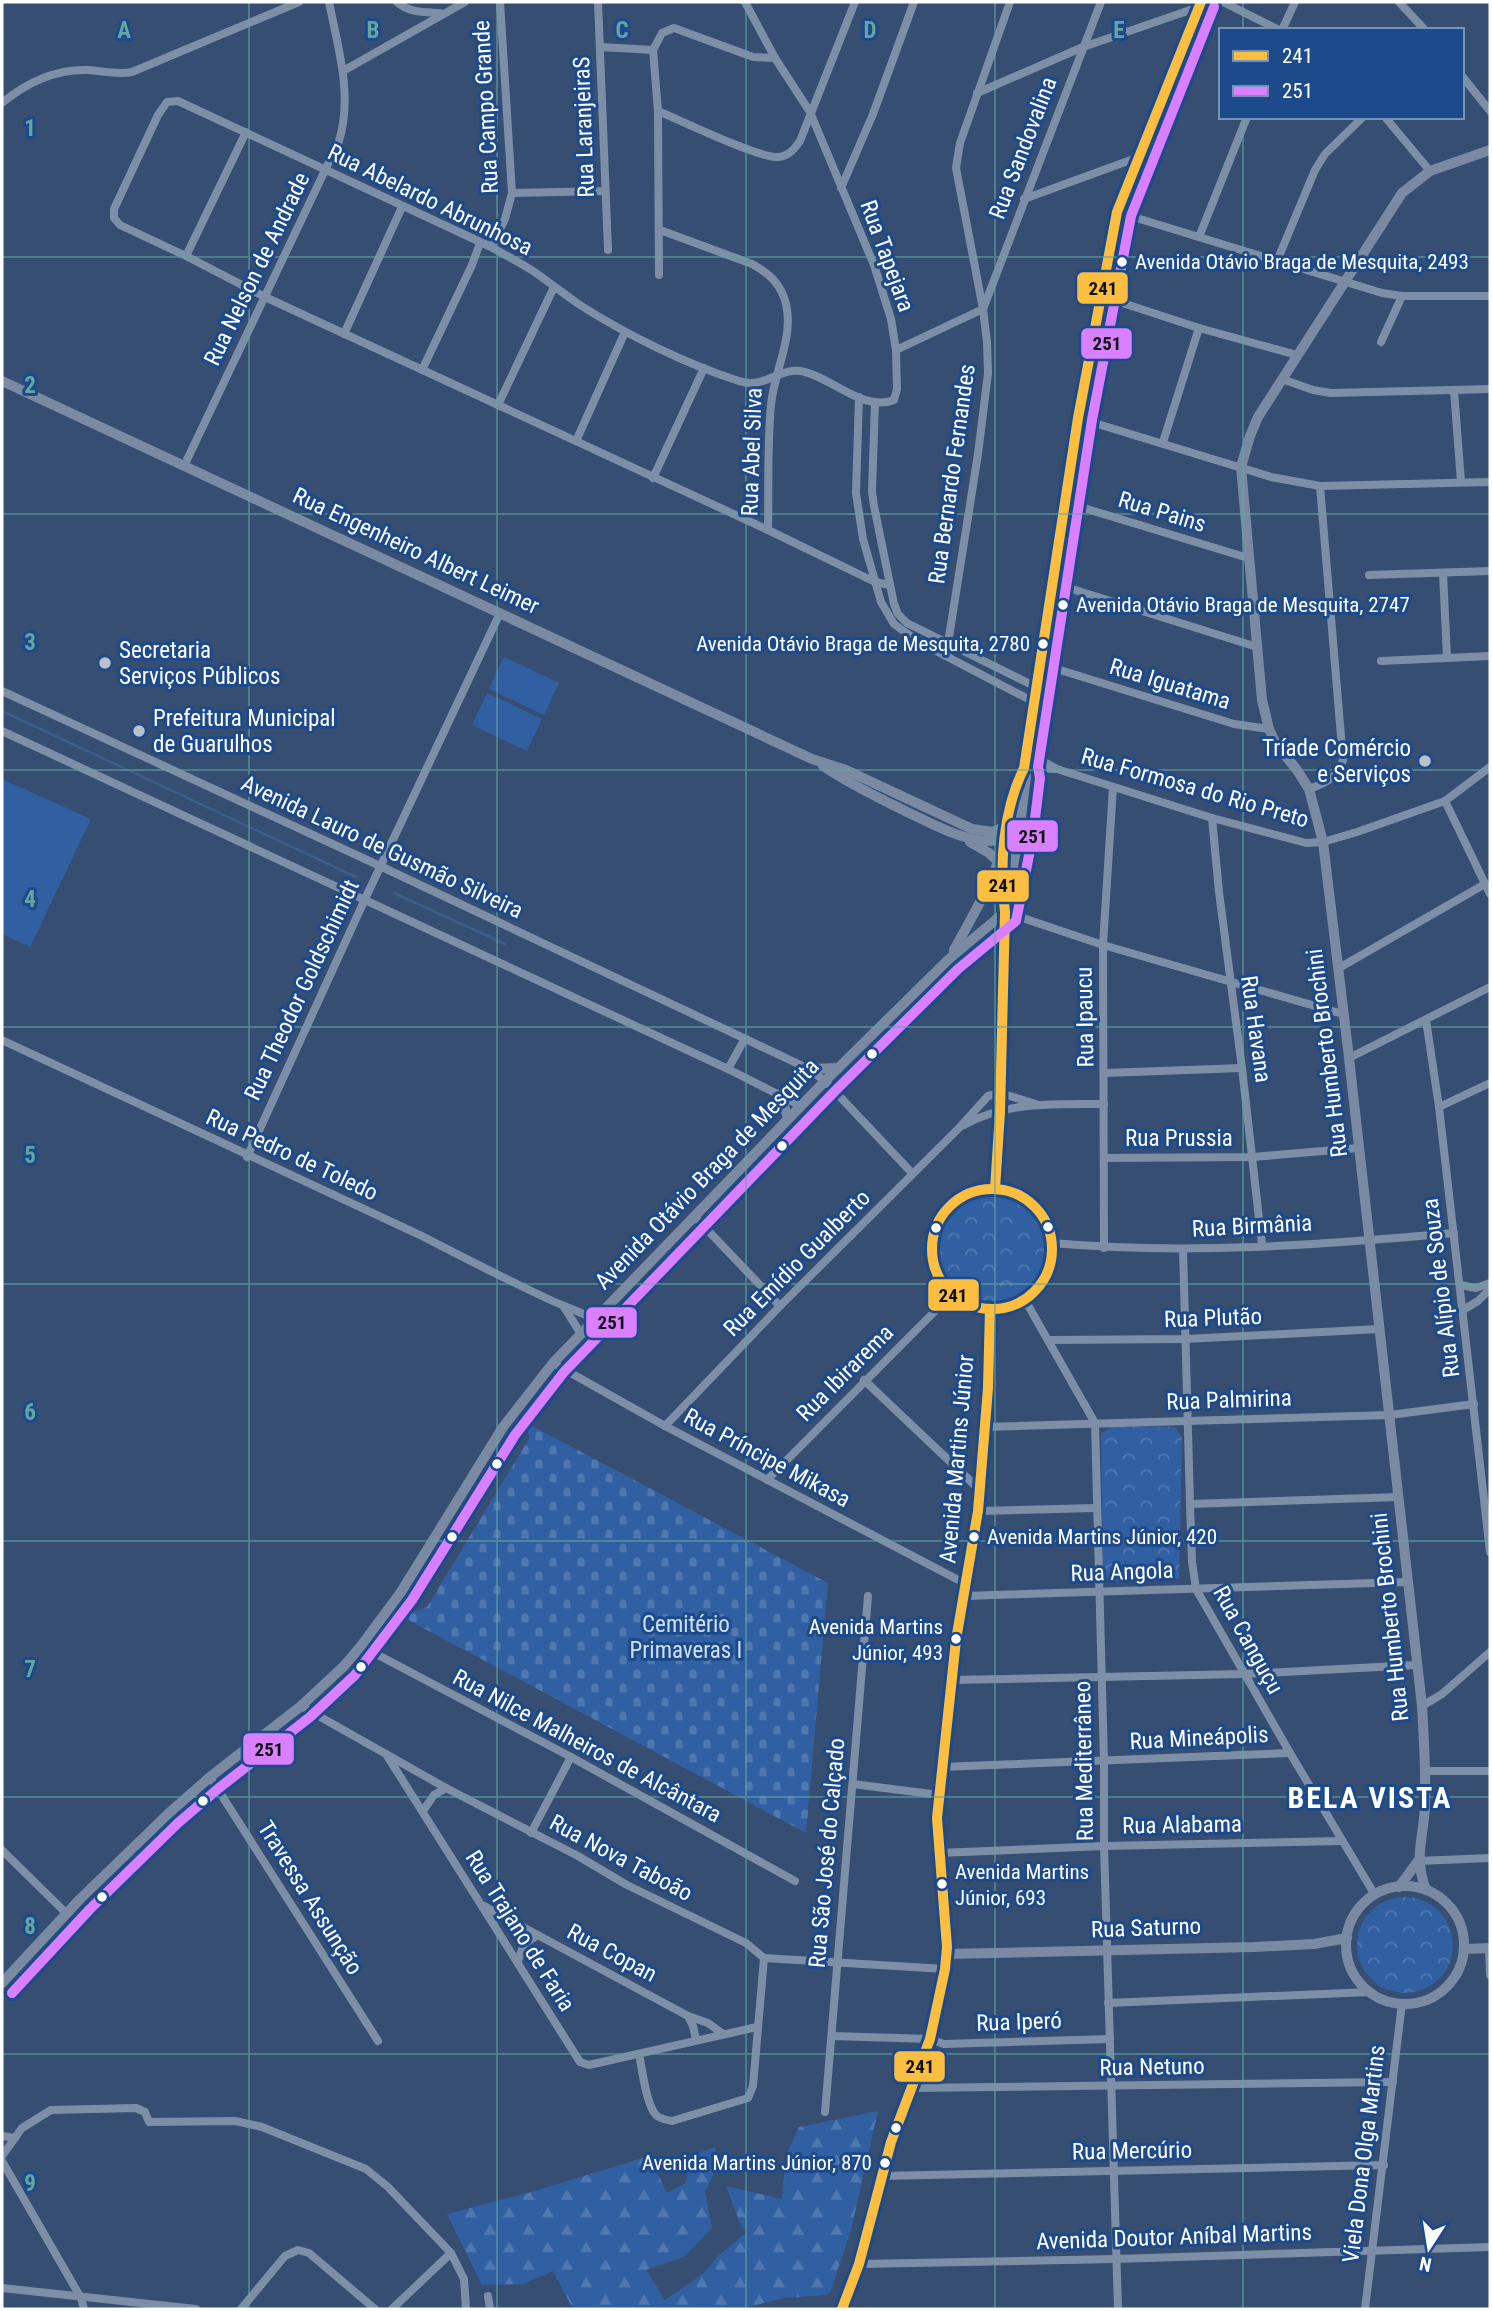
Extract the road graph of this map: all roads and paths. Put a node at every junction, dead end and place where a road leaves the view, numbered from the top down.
1 (299, 2) edge
2 (329, 2) edge
3 (397, 2) edge
4 (465, 2) edge
5 (500, 2) edge
6 (598, 2) edge
7 (745, 2) edge
8 (914, 2) edge
9 (1010, 2) edge
10 (1101, 2) edge
11 (1223, 2) edge
12 (1295, 2) edge
13 (1399, 2) edge
14 (851, 4) edge
15 (1200, 4) edge
16 (442, 13) junction
17 (1277, 28) edge
18 (1282, 28) edge
19 (1423, 28) edge
20 (600, 47) junction
21 (1083, 47) junction
22 (653, 50) junction
23 (775, 58) junction
24 (343, 71) junction
25 (1464, 78) edge
26 (977, 93) junction
27 (2, 103) edge
28 (658, 111) junction
29 (1490, 111) edge
30 (810, 112) junction
31 (1246, 119) edge
32 (1361, 119) edge
33 (1387, 119) edge
34 (246, 132) junction
35 (1490, 150) edge
36 (1139, 157) junction
37 (326, 170) junction
38 (1430, 171) junction
39 (841, 188) junction
40 (605, 191) junction
41 (512, 193) junction
42 (1024, 199) junction
43 (402, 207) junction
44 (1117, 212) junction
45 (660, 230) junction
46 (1199, 237) junction
47 (480, 243) junction
48 (491, 247) junction
49 (608, 250) dead end
50 (186, 256) junction
51 (1277, 261) junction
52 (659, 275) dead end
53 (1344, 282) junction
54 (554, 287) junction
55 (1101, 296) junction
56 (1402, 296) junction
57 (1490, 296) edge
58 (265, 297) junction
59 (983, 309) junction
60 (1199, 328) junction
61 (625, 332) junction
62 (344, 334) junction
63 (1381, 342) dead end
64 (896, 351) junction
65 (1297, 355) junction
66 (704, 368) junction
67 (422, 370) junction
68 (775, 376) junction
69 (1282, 379) junction
70 (2, 381) edge
71 (1490, 389) edge
72 (1454, 390) junction
73 (859, 397) junction
74 (875, 403) junction
75 (498, 405) junction
76 (1078, 418) junction
77 (576, 441) junction
78 (1163, 442) junction
79 (184, 466) junction
80 (1241, 467) junction
81 (653, 478) junction
82 (1461, 482) junction
83 (1490, 482) edge
84 (1320, 486) junction
85 (1064, 502) junction
86 (768, 530) junction
87 (1248, 558) junction
88 (1490, 571) edge
89 (1443, 573) junction
90 (1369, 575) dead end
91 (876, 582) junction
92 (1053, 583) junction
93 (890, 585) junction
94 (500, 613) junction
95 (948, 644) junction
96 (1257, 647) junction
97 (1042, 652) junction
98 (946, 656) junction
99 (1490, 656) edge
100 (1447, 658) junction
101 (1381, 661) dead end
102 (1060, 670) junction
103 (1037, 683) junction
104 (2, 691) edge
105 (1034, 702) junction
106 (1269, 729) junction
107 (2, 731) edge
108 (1027, 752) junction
109 (812, 759) junction
110 (1490, 767) edge
111 (1024, 768) junction
112 (1057, 769) junction
113 (1113, 787) junction
114 (1309, 789) junction
115 (1445, 801) junction
116 (1212, 818) junction
117 (1008, 825) junction
118 (952, 832) junction
119 (1019, 833) junction
120 (1005, 840) junction
121 (1322, 842) junction
122 (1000, 863) junction
123 (380, 866) junction
124 (1485, 884) junction
125 (1490, 894) edge
126 (365, 899) junction
127 (1005, 912) junction
128 (1103, 945) junction
129 (949, 959) junction
130 (1339, 968) junction
131 (1230, 982) junction
132 (1490, 987) edge
133 (1343, 1014) junction
134 (1426, 1020) junction
135 (2, 1040) edge
136 (744, 1040) junction
137 (1349, 1058) junction
138 (838, 1068) junction
139 (1242, 1068) junction
140 (727, 1069) junction
141 (809, 1069) junction
142 (1105, 1073) junction
143 (825, 1081) junction
144 (1490, 1083) edge
145 (1000, 1093) junction
146 (780, 1094) junction
147 (1036, 1104) junction
148 (1104, 1104) junction
149 (801, 1106) junction
150 (1439, 1107) junction
151 (1000, 1112) junction
152 (789, 1118) junction
153 (959, 1128) junction
154 (1359, 1147) junction
155 (247, 1157) junction
156 (1253, 1157) junction
157 (1104, 1158) junction
158 (912, 1173) junction
159 (995, 1189) junction
160 (695, 1217) junction
161 (1454, 1233) junction
162 (1369, 1240) junction
163 (1052, 1243) junction
164 (1262, 1245) junction
165 (1104, 1248) junction
166 (1183, 1249) junction
167 (1490, 1283) edge
168 (1460, 1285) junction
169 (1490, 1289) edge
170 (952, 1294) junction
171 (1022, 1301) junction
172 (780, 1306) junction
173 (564, 1307) junction
174 (990, 1309) junction
175 (1462, 1310) junction
176 (595, 1320) junction
177 (1379, 1329) junction
178 (581, 1334) junction
179 (1186, 1339) junction
180 (1048, 1340) junction
181 (553, 1363) junction
182 (864, 1380) junction
183 (1474, 1404) junction
184 (1390, 1415) junction
185 (1188, 1421) junction
186 (1095, 1423) junction
187 (665, 1426) junction
188 (985, 1427) junction
189 (767, 1480) junction
190 (980, 1490) junction
191 (1399, 1497) junction
192 (1190, 1504) junction
193 (1096, 1508) junction
194 (978, 1511) junction
195 (1489, 1532) edge
196 (1490, 1552) edge
197 (1408, 1582) junction
198 (966, 1584) junction
199 (1196, 1589) junction
200 (1099, 1593) junction
201 (868, 1596) dead end
202 (964, 1596) junction
203 (361, 1646) junction
204 (1490, 1652) edge
205 (1416, 1665) junction
206 (1244, 1674) junction
207 (1102, 1678) junction
208 (951, 1680) junction
209 (1421, 1701) junction
210 (301, 1706) junction
211 (385, 1752) junction
212 (1290, 1753) junction
213 (570, 1757) junction
214 (1104, 1762) junction
215 (942, 1768) junction
216 (1426, 1771) junction
217 (1490, 1771) edge
218 (210, 1777) junction
219 (853, 1784) junction
220 (446, 1788) junction
221 (939, 1795) junction
222 (423, 1811) junction
223 (531, 1833) junction
224 (1341, 1841) junction
225 (1104, 1846) junction
226 (2, 1850) edge
227 (939, 1853) junction
228 (1490, 1858) edge
229 (1418, 1861) junction
230 (795, 1881) dead end
231 (1399, 1887) junction
232 (1426, 1890) junction
233 (1375, 1895) junction
234 (481, 1904) junction
235 (67, 1914) junction
236 (538, 1935) junction
237 (1347, 1938) junction
238 (1490, 1948) edge
239 (1464, 1949) junction
240 (1107, 1950) junction
241 (947, 1954) junction
242 (764, 1958) junction
243 (518, 1961) junction
244 (836, 1964) junction
245 (945, 1969) junction
246 (1490, 1975) edge
247 (2, 1983) edge
248 (1370, 1992) junction
249 (1108, 2003) junction
250 (1402, 2003) junction
251 (688, 2016) junction
252 (757, 2027) junction
253 (723, 2034) junction
254 (832, 2036) junction
255 (930, 2039) junction
256 (1110, 2039) junction
257 (696, 2040) junction
258 (378, 2041) dead end
259 (639, 2054) junction
260 (1393, 2081) junction
261 (1111, 2087) junction
262 (911, 2088) junction
263 (825, 2112) dead end
264 (2, 2136) edge
265 (15, 2137) junction
266 (2, 2159) edge
267 (1384, 2165) junction
268 (1115, 2170) junction
269 (882, 2176) junction
270 (1490, 2247) edge
271 (1372, 2250) junction
272 (451, 2253) junction
273 (1116, 2259) junction
274 (859, 2264) junction
275 (2, 2287) edge
276 (488, 2296) dead end
277 (81, 2298) junction
278 (84, 2309) edge
279 (196, 2309) edge
280 (241, 2309) edge
281 (375, 2309) edge
282 (392, 2309) edge
283 (466, 2309) edge
284 (489, 2309) edge
285 (842, 2309) edge
286 (1118, 2309) edge
287 (1365, 2309) edge

1 - 27 street
2 - 24 street, Rua Nelson de Andrade
3 - 16 street
4 - 16 street
5 - 41 street, Rua Campo Grande
6 - 20 street, Rua LaranjeiraS
7 - 23 street, Rua Tapejara
8 - 39 street
9 - 26 street, Rua Bernardo Fernandes
10 - 21 street, Rua Sandovalina
11 - 17 street
12 - 18 street
13 - 19 street
14 - 30 street
15 - 21 street
15 - 36 street
16 - 24 street
20 - 22 street
20 - 40 street, Rua LaranjeiraS
21 - 26 street
21 - 42 street, Rua Sandovalina
22 - 23 street
22 - 28 street
23 - 30 street, Rua Tapejara
24 - 37 street, Rua Nelson de Andrade
25 - 29 street
26 - 59 street, Rua Bernardo Fernandes
28 - 30 street
28 - 45 street
30 - 39 street, Rua Tapejara
31 - 46 street
32 - 51 street
33 - 38 street
34 - 37 street, Rua Abelardo Abrunhosa
34 - 50 street
34 - 50 street, Rua Abelardo Abrunhosa
35 - 38 street, Rua Humberto Brochini
36 - 42 street
36 - 44 street
37 - 43 street, Rua Abelardo Abrunhosa
37 - 58 street, Rua Nelson de Andrade
38 - 53 street, Rua Humberto Brochini
39 - 64 street, Rua Tapejara
40 - 41 street
40 - 49 street, Rua LaranjeiraS
41 - 48 street, Rua Campo Grande
42 - 59 street, Rua Sandovalina
43 - 47 street, Rua Abelardo Abrunhosa
43 - 62 street
44 - 46 street
44 - 55 street
45 - 52 street
45 - 68 street, Rua Abel Silva
46 - 51 street
47 - 48 street, Rua Abelardo Abrunhosa
47 - 67 street
48 - 54 street, Rua Abelardo Abrunhosa
50 - 58 street
51 - 53 street
53 - 56 street
53 - 65 street, Rua Humberto Brochini
54 - 61 street, Rua Abelardo Abrunhosa
54 - 75 street
55 - 60 street
55 - 76 street
56 - 57 street
56 - 63 street
58 - 62 street
58 - 79 street, Rua Nelson de Andrade
59 - 64 street
59 - 95 street, Rua Bernardo Fernandes
60 - 65 street
60 - 78 street
61 - 66 street, Rua Abelardo Abrunhosa
61 - 77 street
62 - 67 street
64 - 74 street, Rua Tapejara
65 - 69 street, Rua Humberto Brochini
66 - 68 street, Rua Abelardo Abrunhosa
66 - 81 street
67 - 75 street
68 - 73 street, Rua Abelardo Abrunhosa
68 - 86 street, Rua Abel Silva
69 - 72 street
69 - 80 street, Rua Humberto Brochini
70 - 79 street, Rua Engenheiro Albert Leimer
71 - 72 street
72 - 82 street
73 - 74 street, Rua Abelardo Abrunhosa
73 - 91 street
74 - 93 street
75 - 77 street
76 - 78 street
76 - 85 street
77 - 81 street
78 - 80 street
79 - 94 street, Rua Engenheiro Albert Leimer
80 - 84 street
80 - 87 street, Rua Humberto Brochini
81 - 86 street
82 - 83 street
82 - 84 street
84 - 114 street
85 - 87 street, Rua Pains
85 - 92 street
86 - 91 street
87 - 96 street, Rua Humberto Brochini
88 - 89 street
89 - 90 street
89 - 100 street
91 - 93 street
91 - 98 street
92 - 96 street
92 - 97 street
93 - 95 street
94 - 109 street, Rua Engenheiro Albert Leimer
94 - 123 street, Rua Theodor Goldschimidt
95 - 98 street, Rua Bernardo Fernandes
95 - 103 street
96 - 106 street, Rua Humberto Brochini
97 - 102 street, Rua Iguatama
97 - 103 street
98 - 105 street
99 - 100 street
100 - 101 street
102 - 103 street
102 - 106 street, Rua Iguatama
103 - 105 street
104 - 123 street, Avenida Lauro de Gusmão Silveira
105 - 108 street
106 - 114 street, Rua Humberto Brochini
107 - 126 street
108 - 111 street
108 - 112 street, Rua Formosa do Rio Preto
109 - 117 street, Rua Engenheiro Albert Leimer
109 - 118 street, Rua Engenheiro Albert Leimer
110 - 115 street
111 - 112 street, Rua Formosa do Rio Preto
111 - 117 street
111 - 119 street
112 - 113 street, Rua Formosa do Rio Preto
113 - 116 street, Rua Formosa do Rio Preto
113 - 128 street, Rua Ipaucu
114 - 121 street, Rua Humberto Brochini
115 - 121 street
115 - 124 street
116 - 121 street, Rua Formosa do Rio Preto
116 - 131 street, Rua Havana
117 - 120 street
118 - 120 street, Rua Engenheiro Albert Leimer
118 - 122 street
119 - 120 street
119 - 127 street
120 - 122 street
121 - 130 street, Rua Humberto Brochini
122 - 127 street
122 - 129 street, Avenida Otávio Braga de Mesquita
123 - 126 street, Rua Theodor Goldschimidt
123 - 136 street, Avenida Lauro de Gusmão Silveira
124 - 125 street
124 - 130 street
126 - 140 street
126 - 155 street, Rua Theodor Goldschimidt
127 - 128 street
127 - 129 street, Avenida Otávio Braga de Mesquita
127 - 145 street
128 - 131 street
128 - 142 street, Rua Ipaucu
129 - 138 street, Avenida Otávio Braga de Mesquita
130 - 133 street, Rua Humberto Brochini
131 - 133 street
131 - 139 street, Rua Havana
132 - 134 street
133 - 137 street, Rua Humberto Brochini
134 - 137 street
134 - 150 street, Rua Alípio de Souza
135 - 155 street, Rua Pedro de Toledo
136 - 140 street
136 - 141 street, Avenida Lauro de Gusmão Silveira
137 - 154 street, Rua Humberto Brochini
138 - 141 street
138 - 143 street, Avenida Otávio Braga de Mesquita
139 - 142 street
139 - 156 street, Rua Havana
140 - 146 street
141 - 143 street, Avenida Lauro de Gusmão Silveira
142 - 148 street, Rua Ipaucu
143 - 149 street, Avenida Otávio Braga de Mesquita
143 - 158 street, Avenida Lauro de Gusmão Silveira
144 - 150 street
145 - 147 street, Rua Emídio Gualberto
145 - 151 street
145 - 153 street, Rua Emídio Gualberto
146 - 149 street
146 - 152 street
147 - 148 street, Rua Emídio Gualberto
147 - 151 street, Rua Emídio Gualberto
148 - 157 street, Rua Ipaucu
149 - 152 street, Avenida Otávio Braga de Mesquita
150 - 161 street, Rua Alípio de Souza
151 - 153 street, Rua Emídio Gualberto
151 - 159 street
152 - 160 street, Avenida Otávio Braga de Mesquita
153 - 158 street, Rua Emídio Gualberto
154 - 156 street, Rua Prussia
154 - 162 street, Rua Humberto Brochini
155 - 173 street, Rua Pedro de Toledo
156 - 157 street, Rua Prussia
156 - 164 street, Rua Havana
157 - 165 street, Rua Ipaucu
158 - 172 street, Rua Emídio Gualberto
159 - 163 street
159 - 170 street
160 - 172 street
160 - 176 street, Avenida Otávio Braga de Mesquita
161 - 162 street, Rua Birmânia
161 - 168 street, Rua Alípio de Souza
162 - 164 street, Rua Birmânia
162 - 177 street, Rua Humberto Brochini
163 - 165 street, Rua Birmânia
163 - 171 street
164 - 166 street, Rua Birmânia
165 - 166 street, Rua Birmânia
166 - 179 street, Rua Canguçu
167 - 168 street
168 - 175 street, Rua Alípio de Souza
169 - 175 street
170 - 174 street
170 - 182 street, Rua Ibirarema
171 - 174 street
171 - 180 street
172 - 187 street, Rua Emídio Gualberto
173 - 176 street, Rua Pedro de Toledo
173 - 178 street
174 - 188 street, Avenida Martins Júnior
175 - 183 street, Rua Alípio de Souza
176 - 178 street, Avenida Otávio Braga de Mesquita
177 - 179 street, Rua Plutão
177 - 184 street, Rua Humberto Brochini
178 - 181 street, Avenida Otávio Braga de Mesquita
179 - 180 street, Rua Plutão
179 - 185 street, Rua Canguçu
180 - 186 street
181 - 187 street, Rua Príncipe Mikasa
181 - 203 street, Avenida Otávio Braga de Mesquita
182 - 189 street, Rua Ibirarema
182 - 190 street
183 - 184 street, Rua Palmirina
183 - 195 street, Rua Alípio de Souza
184 - 185 street, Rua Palmirina
184 - 191 street, Rua Humberto Brochini
185 - 186 street, Rua Palmirina
185 - 192 street, Rua Canguçu
186 - 188 street, Rua Palmirina
186 - 193 street, Rua Mediterrâneo
187 - 189 street, Rua Príncipe Mikasa
188 - 190 street, Avenida Martins Júnior
189 - 198 street, Rua Príncipe Mikasa
190 - 194 street, Avenida Martins Júnior
191 - 192 street
191 - 197 street, Rua Humberto Brochini
192 - 199 street, Rua Canguçu
193 - 194 street
193 - 200 street, Rua Mediterrâneo
194 - 198 street, Avenida Martins Júnior
195 - 196 street, Rua Alípio de Souza
197 - 199 street, Rua Angola
197 - 205 street, Rua Humberto Brochini
198 - 202 street, Avenida Martins Júnior
199 - 200 street, Rua Angola
199 - 206 street, Rua Canguçu
200 - 202 street, Rua Angola
200 - 207 street, Rua Mediterrâneo
201 - 219 street, Rua São José do Calçado
202 - 208 street, Avenida Martins Júnior
203 - 210 street, Avenida Otávio Braga de Mesquita
203 - 213 street, Rua Nilce Malheiros de Alcântara
204 - 209 street
205 - 206 street
205 - 209 street, Rua Humberto Brochini
206 - 207 street
206 - 212 street, Rua Canguçu
207 - 208 street
207 - 214 street, Rua Mediterrâneo
208 - 215 street, Avenida Martins Júnior
209 - 216 street, Rua Humberto Brochini
210 - 211 street, Rua Nova Taboão
210 - 218 street, Avenida Otávio Braga de Mesquita
211 - 220 street, Rua Nova Taboão
211 - 222 street, Rua Trajano de Faria
212 - 214 street, Rua Mineápolis
212 - 224 street, Rua Canguçu
213 - 223 street
213 - 230 street, Rua Nilce Malheiros de Alcântara
214 - 215 street, Rua Mineápolis
214 - 225 street, Rua Mediterrâneo
215 - 221 street, Avenida Martins Júnior
216 - 217 street
216 - 229 street, Rua Humberto Brochini
218 - 235 street, Avenida Otávio Braga de Mesquita
218 - 258 street, Travessa Assunção
219 - 221 street
219 - 244 street, Rua São José do Calçado
220 - 222 street
220 - 223 street, Rua Nova Taboão
221 - 227 street, Avenida Martins Júnior
222 - 234 street, Rua Trajano de Faria
223 - 242 street, Rua Nova Taboão
224 - 225 street, Rua Alabama
224 - 233 street, Rua Canguçu
225 - 227 street, Rua Alabama
225 - 240 street, Rua Mediterrâneo
226 - 235 street
227 - 241 street, Avenida Martins Júnior
228 - 229 street
229 - 231 street, Rua Humberto Brochini
229 - 232 street, Rua Humberto Brochini
231 - 232 street
231 - 233 street
232 - 239 street
233 - 237 street
234 - 236 street, Rua Copan
234 - 243 street, Rua Trajano de Faria
235 - 247 street, Avenida Otávio Braga de Mesquita
236 - 243 street
236 - 251 street, Rua Copan
237 - 240 street, Rua Saturno
237 - 248 street
238 - 239 street
238 - 246 street
239 - 250 street
240 - 241 street, Rua Saturno
240 - 249 street, Rua Mediterrâneo
241 - 245 street, Avenida Martins Júnior
242 - 244 street
242 - 252 street
243 - 259 street, Rua Trajano de Faria
244 - 245 street
244 - 254 street, Rua São José do Calçado
245 - 255 street, Avenida Martins Júnior
248 - 249 street
248 - 250 street
249 - 256 street, Rua Mediterrâneo
250 - 260 street, Viela Dona Olga Martins
251 - 253 street, Rua Copan
251 - 257 street
252 - 253 street
252 - 259 street
253 - 257 street
254 - 255 street, Rua Iperó
254 - 263 street, Rua São José do Calçado
255 - 256 street, Rua Iperó
255 - 262 street, Avenida Martins Júnior
256 - 261 street, Rua Mediterrâneo
257 - 259 street
260 - 261 street, Rua Netuno
260 - 267 street, Viela Dona Olga Martins
261 - 262 street, Rua Netuno
261 - 268 street, Rua Mediterrâneo
262 - 269 street, Avenida Martins Júnior
264 - 265 street
265 - 266 street
265 - 272 street
266 - 277 street
267 - 268 street, Rua Mercúrio
267 - 271 street, Viela Dona Olga Martins
268 - 269 street, Rua Mercúrio
268 - 273 street, Rua Mediterrâneo
269 - 274 street, Avenida Martins Júnior
270 - 271 street, Avenida Doutor Aníbal Martins
271 - 273 street, Avenida Doutor Aníbal Martins
271 - 287 street, Viela Dona Olga Martins
272 - 282 street
272 - 283 street
273 - 274 street, Avenida Doutor Aníbal Martins
273 - 286 street, Rua Mediterrâneo
274 - 285 street, Avenida Martins Júnior
275 - 277 street
276 - 284 street
277 - 278 street
277 - 279 street
280 - 281 street

